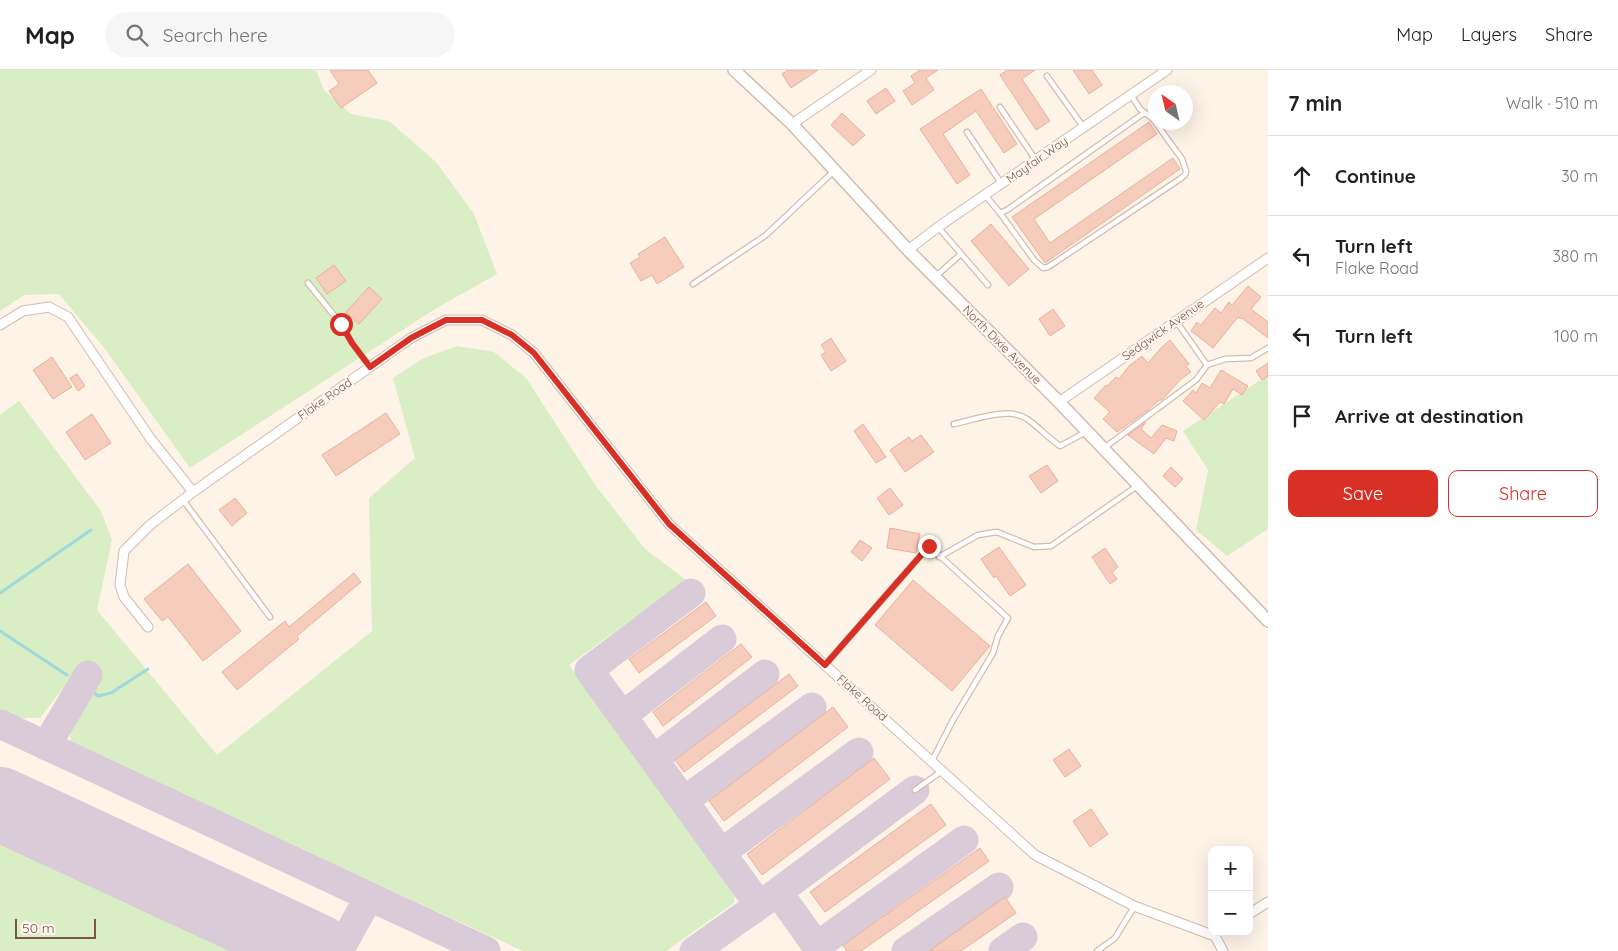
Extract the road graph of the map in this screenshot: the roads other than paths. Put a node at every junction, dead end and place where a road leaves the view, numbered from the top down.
1 (734, 70) edge
2 (871, 70) edge
3 (1168, 70) edge
4 (1047, 76) dead end
5 (1130, 95) junction
6 (1000, 108) dead end
7 (1144, 113) junction
8 (792, 124) junction
9 (1084, 128) junction
10 (968, 132) dead end
11 (1036, 160) junction
12 (835, 170) junction
13 (1002, 184) junction
14 (985, 195) junction
15 (1000, 213) junction
16 (938, 227) junction
17 (908, 250) junction
18 (961, 254) junction
19 (1268, 258) edge
20 (934, 277) junction
21 (308, 283) dead end
22 (694, 284) dead end
23 (988, 285) dead end
24 (1176, 321) junction
25 (0, 325) edge
26 (1268, 348) edge
27 (1207, 366) junction
28 (370, 367) junction
29 (1059, 402) junction
30 (954, 424) dead end
31 (1087, 432) junction
32 (1103, 448) junction
33 (1138, 486) junction
34 (193, 492) junction
35 (183, 500) junction
36 (940, 556) junction
37 (270, 617) dead end
38 (1268, 621) edge
39 (148, 627) dead end
40 (825, 665) junction
41 (932, 762) junction
42 (942, 771) junction
43 (915, 790) dead end
44 (1268, 902) edge
45 (1134, 906) junction
46 (1253, 911) edge
47 (1208, 931) edge
48 (1219, 936) edge
49 (1097, 951) edge
50 (1223, 951) edge

1 - 8 street, North Dixie Avenue
2 - 8 street
3 - 5 street, Mayfair Way
4 - 9 lane
5 - 7 lane
5 - 9 street, Mayfair Way
6 - 11 lane
7 - 15 lane
7 - 15 lane
8 - 12 street, North Dixie Avenue
9 - 11 street, Mayfair Way
10 - 13 lane
11 - 13 street, Mayfair Way
12 - 17 street, North Dixie Avenue
12 - 22 lane
13 - 14 street, Mayfair Way
14 - 15 lane
14 - 16 street, Mayfair Way
16 - 17 street, Mayfair Way
16 - 18 lane
17 - 20 street, North Dixie Avenue
18 - 20 lane
18 - 23 lane
19 - 24 street, Sedgwick Avenue
20 - 29 street, North Dixie Avenue
21 - 28 lane
24 - 27 lane
24 - 29 street, Sedgwick Avenue
25 - 34 street
26 - 27 lane
27 - 32 lane
28 - 34 street, Flake Road
28 - 40 street, Flake Road
29 - 31 street, North Dixie Avenue
30 - 31 lane
31 - 32 street, North Dixie Avenue
32 - 33 street, North Dixie Avenue
33 - 36 lane
33 - 38 street, North Dixie Avenue
34 - 35 street, Flake Road
35 - 37 lane
35 - 39 street, Flake Road
36 - 40 lane
36 - 41 lane
40 - 41 street, Flake Road
41 - 42 street, Flake Road
42 - 43 lane
42 - 45 street, Flake Road
44 - 46 street
45 - 47 street, Flake Road
45 - 49 lane
48 - 50 street

